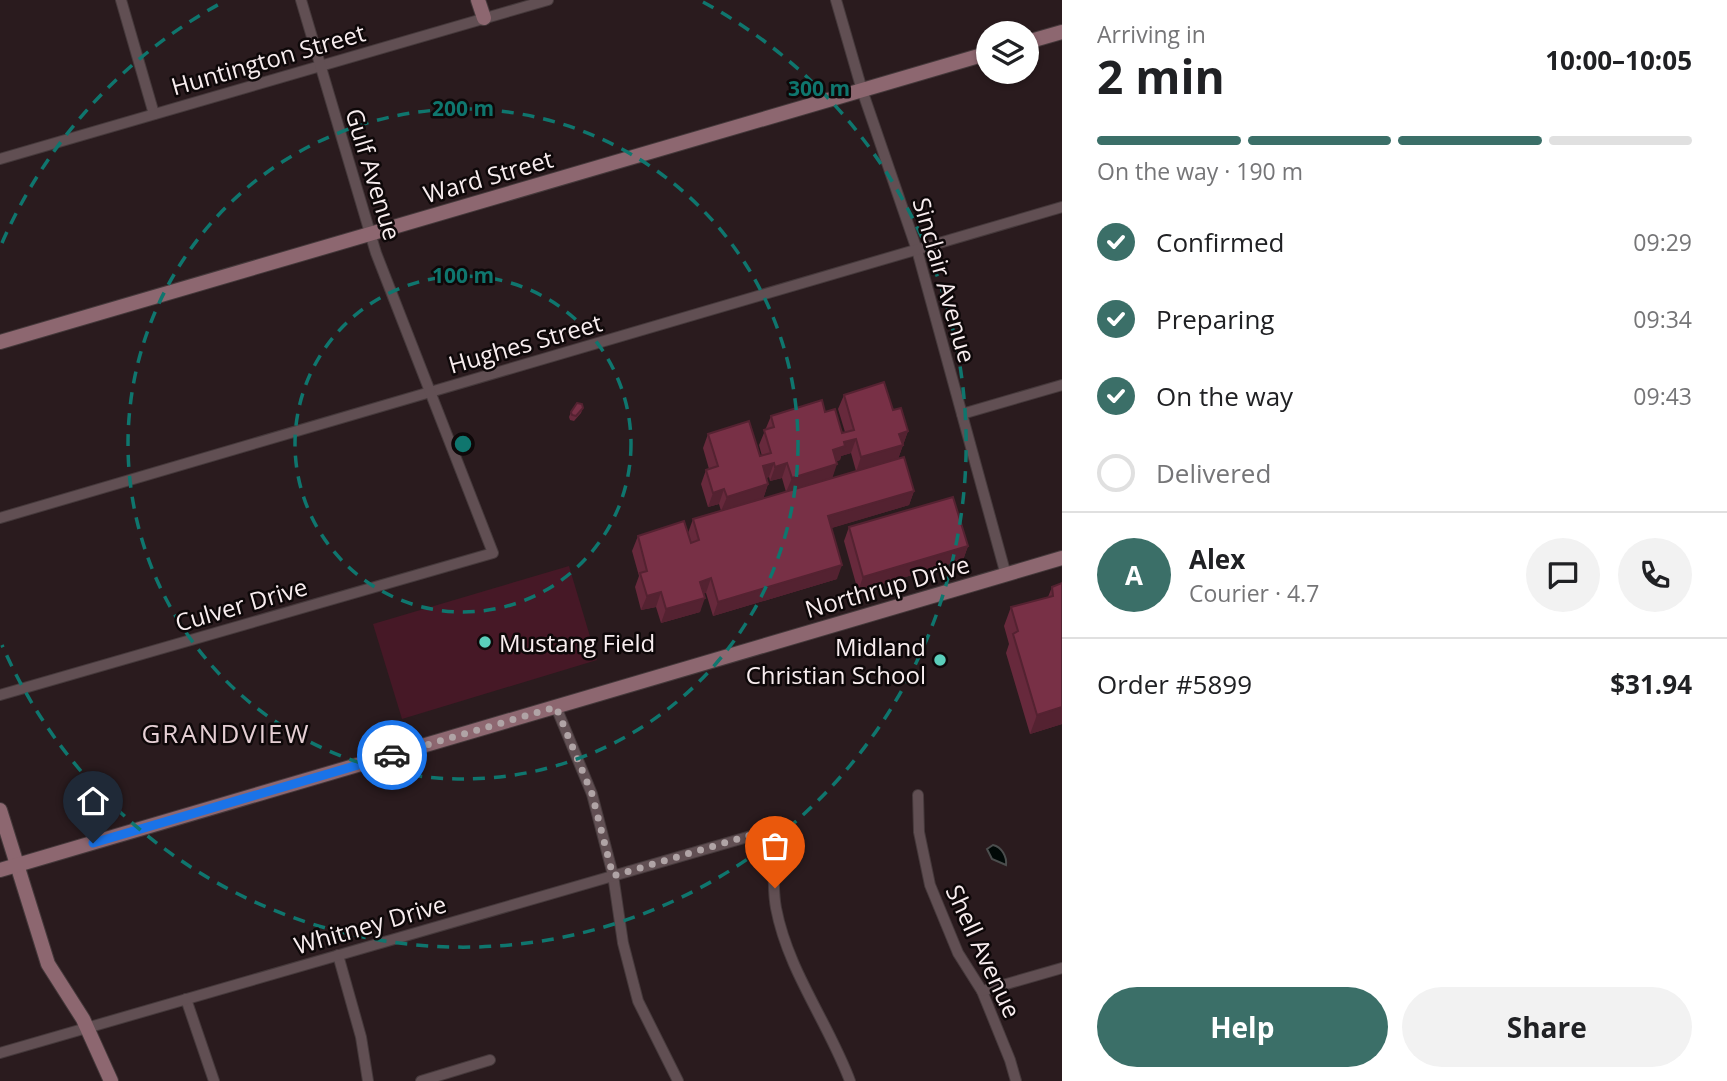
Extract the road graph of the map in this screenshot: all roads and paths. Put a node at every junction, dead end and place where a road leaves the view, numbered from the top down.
1 (121, 0) edge
2 (301, 0) edge
3 (478, 0) edge
4 (548, 0) edge
5 (836, 0) edge
6 (484, 18) junction
7 (1062, 32) edge
8 (1039, 39) edge
9 (976, 57) edge
10 (320, 65) junction
11 (862, 90) junction
12 (154, 114) junction
13 (0, 159) edge
14 (1062, 207) edge
15 (370, 234) junction
16 (917, 250) junction
17 (0, 342) edge
18 (1062, 385) edge
19 (431, 392) junction
20 (962, 414) junction
21 (0, 519) edge
22 (493, 553) joint
23 (1062, 558) edge
24 (1006, 575) junction
25 (0, 695) edge
26 (556, 707) junction
27 (918, 795) dead end
28 (0, 810) edge
29 (16, 865) junction
30 (0, 870) edge
31 (613, 876) junction
32 (338, 955) junction
33 (1062, 968) edge
34 (982, 991) junction
35 (186, 999) junction
36 (86, 1028) junction
37 (0, 1053) edge
38 (490, 1060) dead end
39 (111, 1081) edge
40 (214, 1081) edge
41 (368, 1081) edge
42 (421, 1081) edge
43 (678, 1081) edge
44 (850, 1081) edge
45 (1016, 1081) edge

1 - 12 street
2 - 10 street, Gulf Avenue
3 - 6 street
4 - 6 street, Huntington Street
5 - 11 street, Sinclair Avenue
6 - 10 street, Huntington Street
7 - 8 street
9 - 11 street, Ward Street
10 - 12 street, Huntington Street
10 - 15 street, Gulf Avenue
11 - 15 street, Ward Street
11 - 16 street, Sinclair Avenue
12 - 13 street, Huntington Street
14 - 16 street, Hughes Street
15 - 17 street, Ward Street
15 - 19 street, Gulf Avenue
16 - 19 street, Hughes Street
16 - 20 street, Sinclair Avenue
18 - 20 street
19 - 21 street, Hughes Street
19 - 22 street, Gulf Avenue
20 - 24 street, Sinclair Avenue
22 - 25 street, Culver Drive
23 - 24 street, Northrup Drive
24 - 26 street, Northrup Drive
26 - 29 street, Northrup Drive
26 - 31 street
27 - 34 street, Shell Avenue
28 - 29 street
29 - 30 street, Northrup Drive
29 - 36 street
31 - 32 street, Whitney Drive
31 - 43 street
31 - 44 street, Whitney Drive
32 - 35 street, Whitney Drive
32 - 41 street
33 - 34 street
34 - 45 street, Shell Avenue
35 - 36 street, Whitney Drive
35 - 40 street
36 - 37 street, Whitney Drive
36 - 39 street
38 - 42 street

